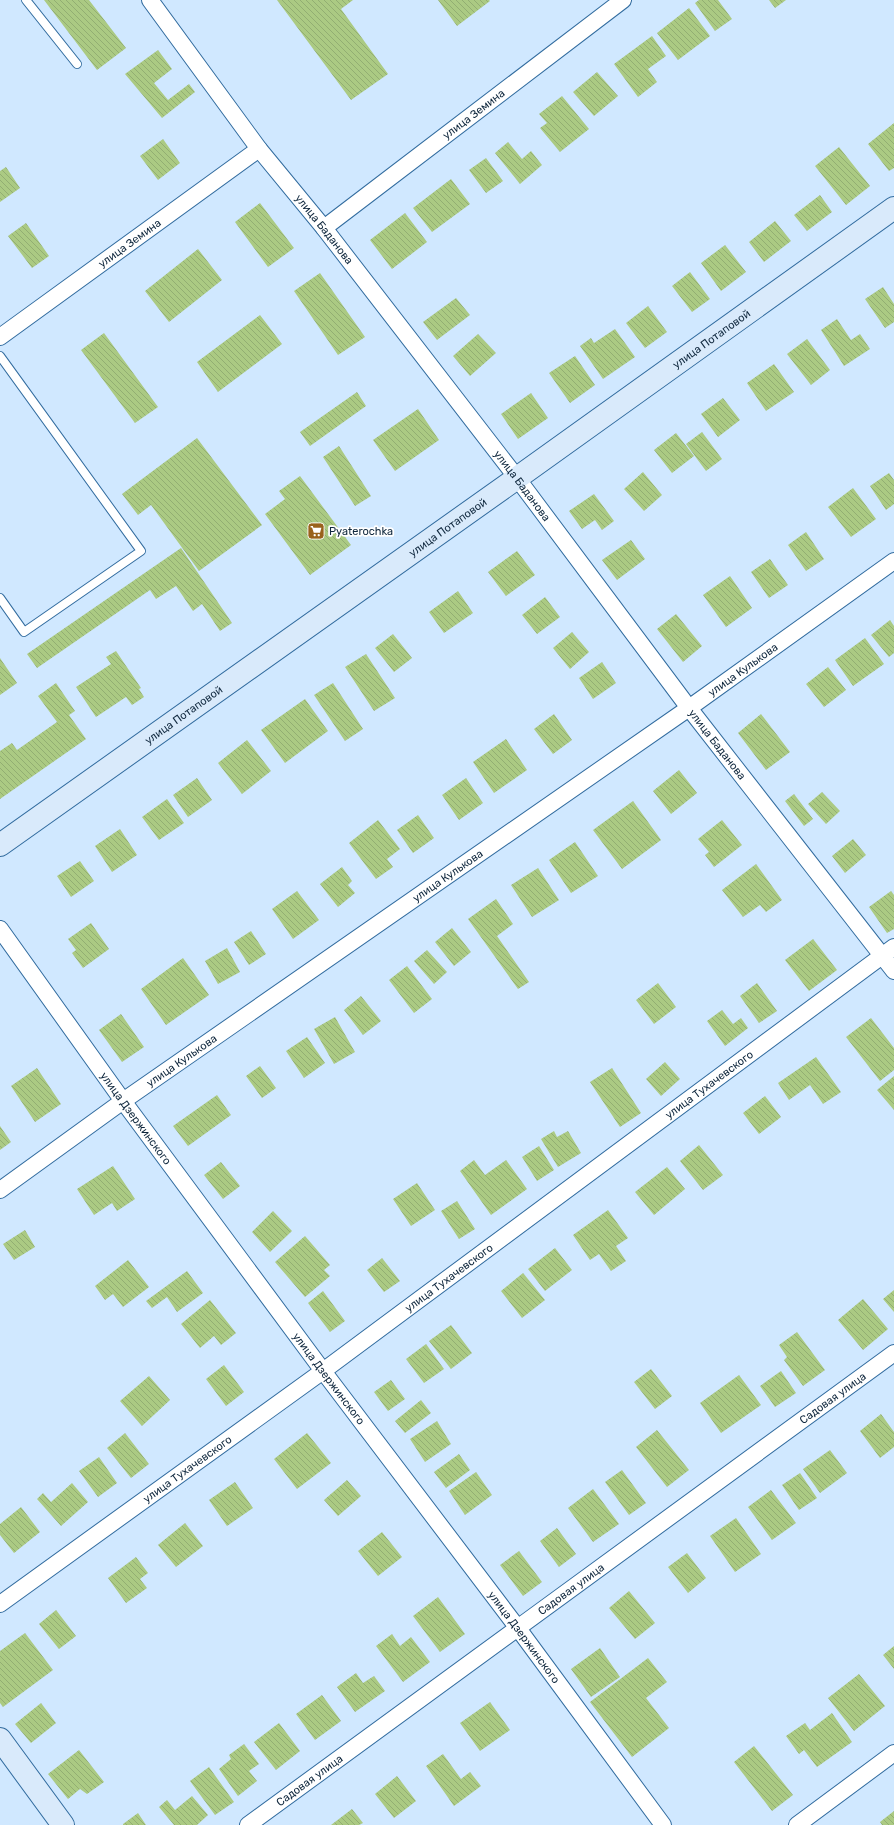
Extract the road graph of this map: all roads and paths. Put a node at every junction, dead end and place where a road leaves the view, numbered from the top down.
1 (26, 0) edge
2 (150, 0) edge
3 (623, 0) edge
4 (77, 64) dead end
5 (259, 149) junction
6 (894, 208) edge
7 (324, 228) junction
8 (0, 337) edge
9 (0, 356) edge
10 (517, 478) junction
11 (894, 561) edge
12 (0, 598) edge
13 (689, 708) junction
14 (0, 845) edge
15 (0, 929) edge
16 (888, 951) edge
17 (894, 971) edge
18 (123, 1101) junction
19 (0, 1190) edge
20 (894, 1353) edge
21 (322, 1371) junction
22 (0, 1604) edge
23 (517, 1627) junction
24 (0, 1739) edge
25 (894, 1752) edge
26 (63, 1825) edge
27 (248, 1825) edge
28 (663, 1825) edge
29 (797, 1825) edge

1 - 4 lane
2 - 5 street, улица Баданова
3 - 7 street, улица Земина
5 - 7 street, улица Баданова
5 - 8 street, улица Земина
6 - 10 main road, улица Потаповой
7 - 10 street, улица Баданова
9 - 12 lane
10 - 13 street, улица Баданова
10 - 14 main road, улица Потаповой
11 - 13 street, улица Кулькова
13 - 16 street, улица Баданова
13 - 18 street, улица Кулькова
15 - 18 street, улица Дзержинского
16 - 17 street, улица Баданова
16 - 21 street, улица Тухачевского
18 - 19 street, улица Кулькова
18 - 21 street, улица Дзержинского
20 - 23 street, Садовая улица
21 - 22 street, улица Тухачевского
21 - 23 street, улица Дзержинского
23 - 27 street, Садовая улица
23 - 28 street, улица Дзержинского
24 - 26 main road
25 - 29 street

